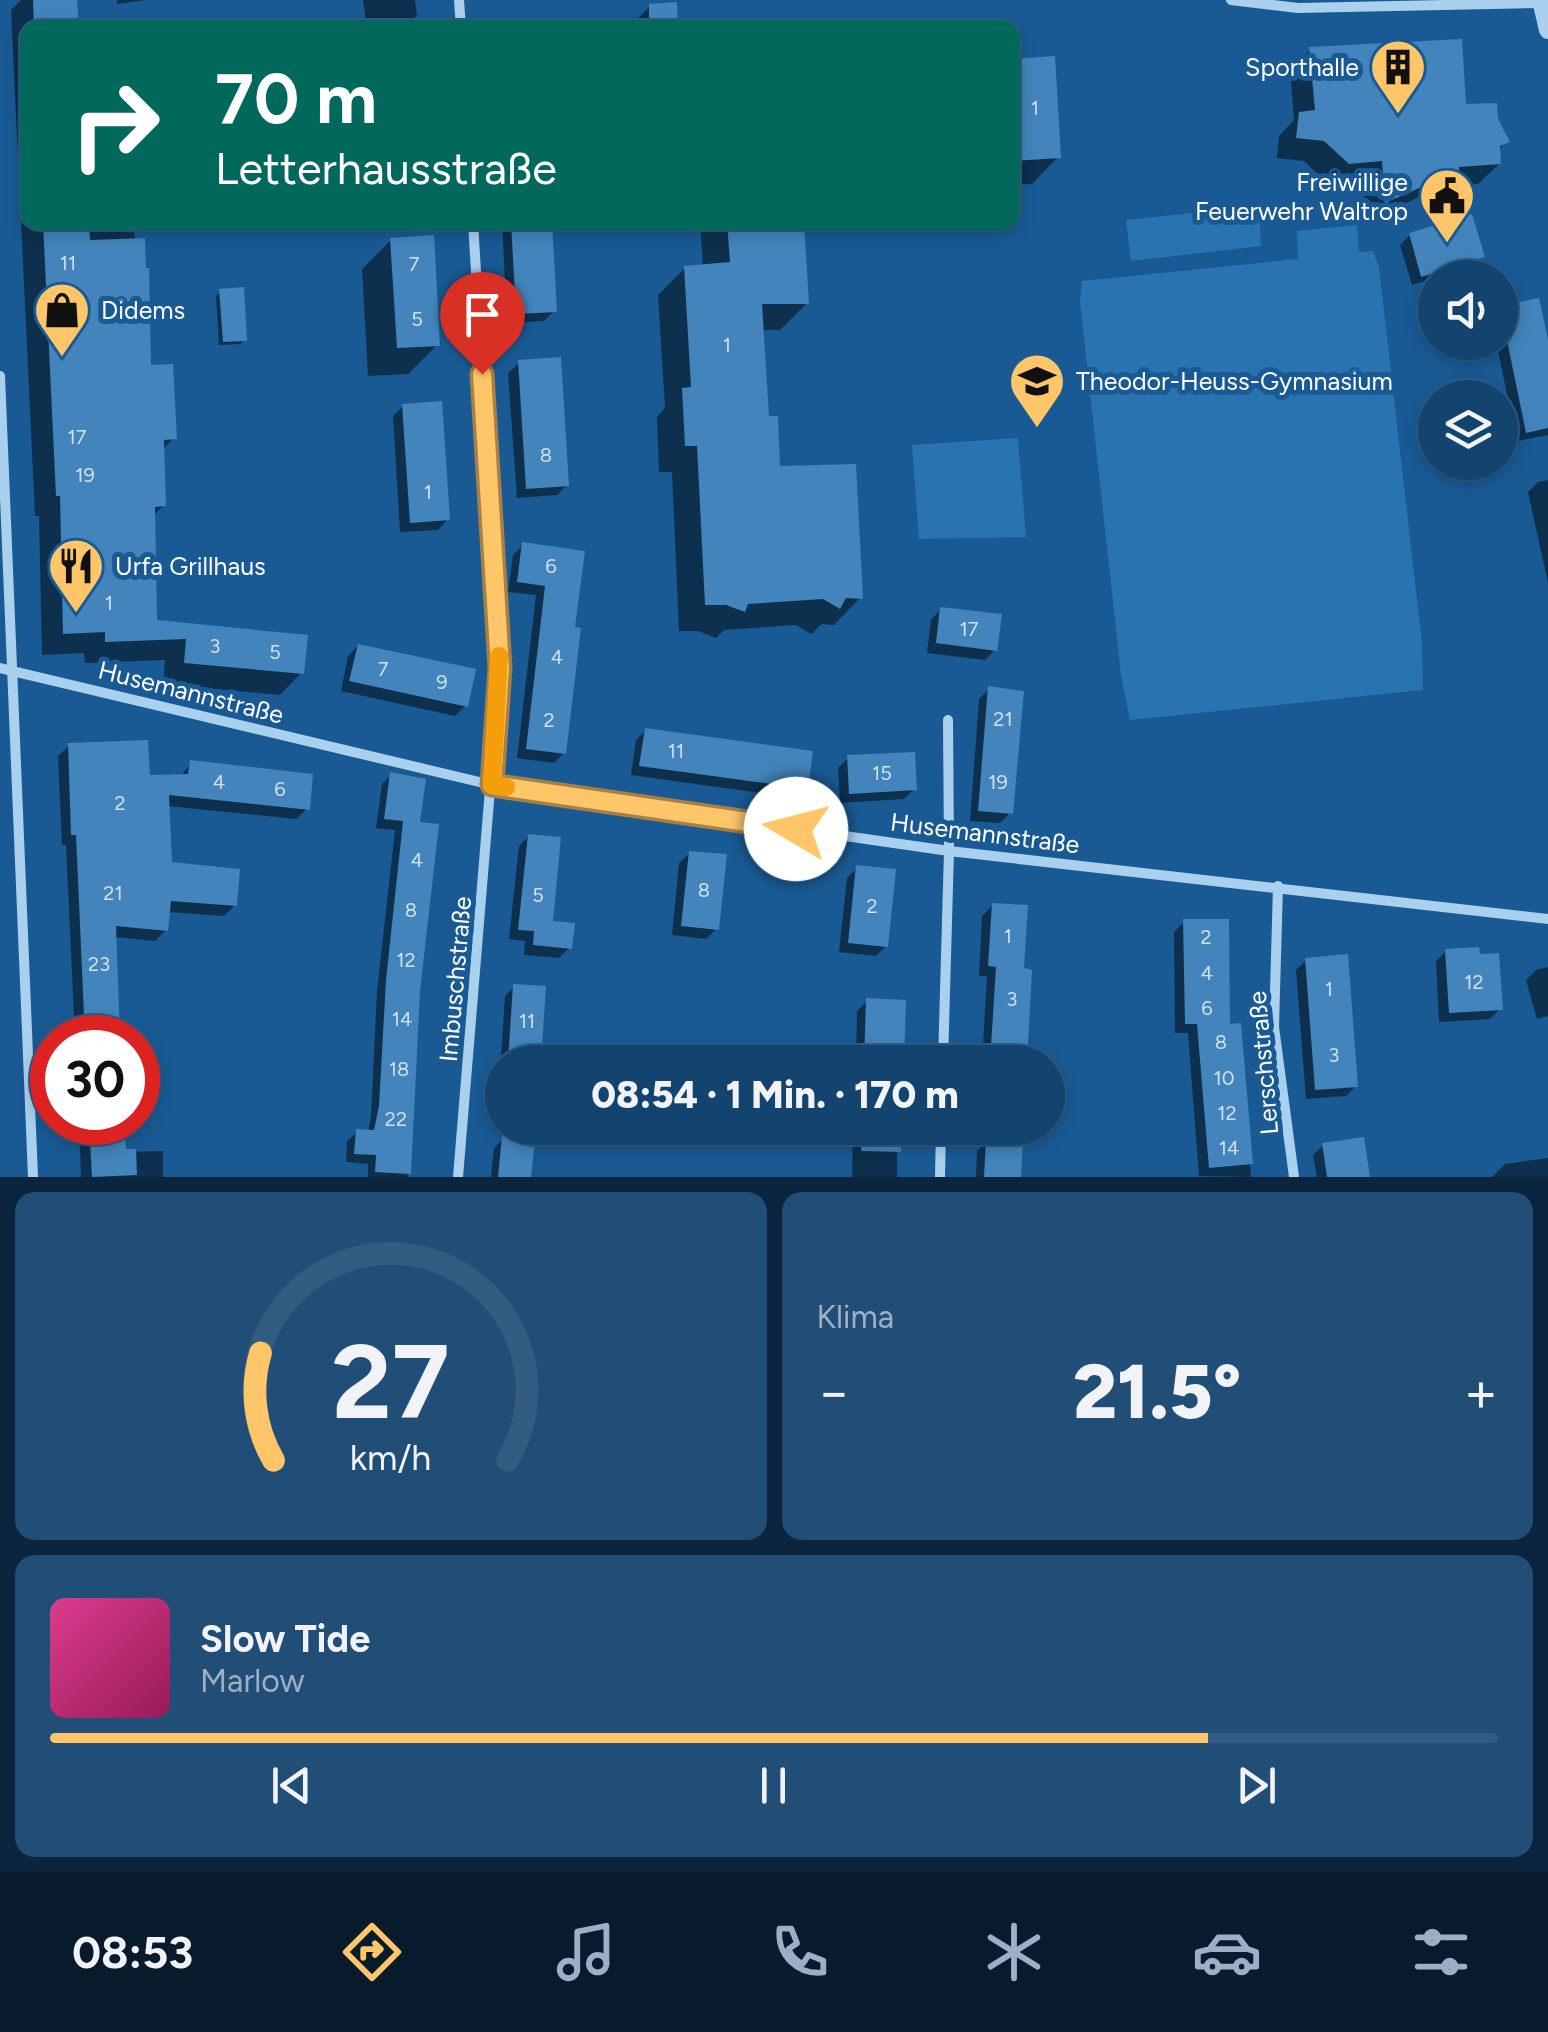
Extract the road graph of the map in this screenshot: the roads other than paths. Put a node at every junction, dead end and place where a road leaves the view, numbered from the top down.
1 (1230, 0) edge
2 (1542, 2) edge
3 (1548, 30) edge
4 (473, 230) edge
5 (0, 376) edge
6 (0, 668) edge
7 (13, 669) junction
8 (948, 720) dead end
9 (492, 785) junction
10 (949, 850) junction
11 (1278, 886) junction
12 (1548, 918) edge
13 (943, 1045) edge
14 (941, 1145) edge
15 (33, 1177) edge
16 (458, 1177) edge
17 (940, 1177) edge
18 (1294, 1177) edge

1 - 2 street
2 - 3 street
4 - 9 street, Imbuschstraße
5 - 7 street
6 - 7 street, Husemannstraße
7 - 9 street, Husemannstraße
7 - 15 street
8 - 10 street
9 - 10 street, Husemannstraße
9 - 16 street, Imbuschstraße
10 - 11 street, Husemannstraße
10 - 13 street
11 - 12 street, Husemannstraße
11 - 18 street, Lerschstraße
14 - 17 street

